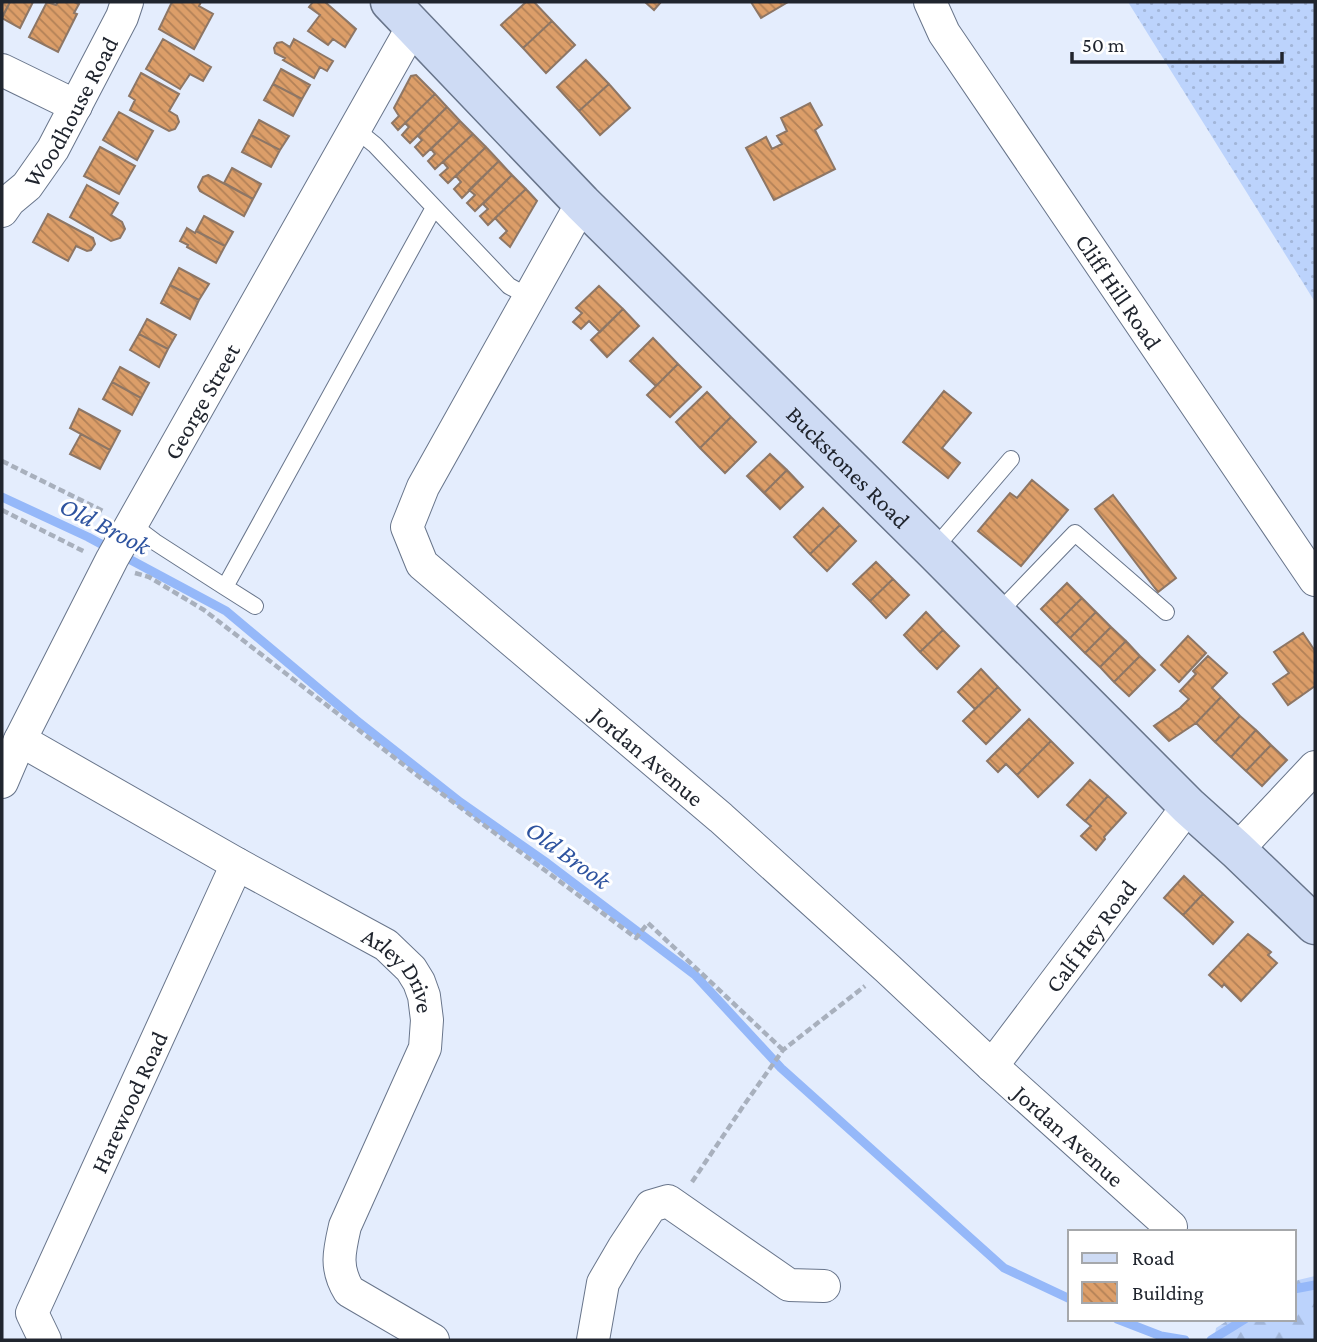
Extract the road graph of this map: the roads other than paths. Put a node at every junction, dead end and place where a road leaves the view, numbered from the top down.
1 (127, 2) edge
2 (930, 2) edge
3 (402, 14) edge
4 (2, 70) edge
5 (76, 106) junction
6 (354, 128) junction
7 (582, 203) junction
8 (436, 209) junction
9 (2, 211) edge
10 (529, 297) junction
11 (1011, 459) dead end
12 (129, 528) junction
13 (933, 550) junction
14 (1315, 580) edge
15 (225, 587) junction
16 (255, 606) dead end
17 (1166, 612) dead end
18 (997, 614) junction
19 (20, 740) junction
20 (1315, 767) edge
21 (2, 782) edge
22 (1188, 806) junction
23 (1237, 850) junction
24 (237, 864) junction
25 (1315, 925) edge
26 (992, 1066) junction
27 (1171, 1227) dead end
28 (824, 1286) dead end
29 (45, 1340) edge
30 (433, 1340) edge
31 (593, 1340) edge

1 - 5 street, Woodhouse Road
2 - 14 street, Cliff Hill Road
3 - 6 street, George Street
3 - 7 main road, Buckstones Road
4 - 5 street
5 - 9 street, Woodhouse Road
6 - 8 lane
6 - 12 street, George Street
7 - 10 street, Jordan Avenue
7 - 13 main road, Buckstones Road
8 - 10 lane
8 - 15 lane
10 - 26 street, Jordan Avenue
11 - 13 lane
12 - 15 lane
12 - 19 street, George Street
13 - 18 main road, Buckstones Road
15 - 16 lane
17 - 18 lane
18 - 22 main road, Buckstones Road
19 - 21 street, George Street
19 - 24 street, Arley Drive
20 - 23 street
22 - 23 main road, Buckstones Road
22 - 26 street, Calf Hey Road
23 - 25 main road, Buckstones Road
24 - 29 street, Harewood Road
24 - 30 street, Arley Drive
26 - 27 street, Jordan Avenue
28 - 31 street

